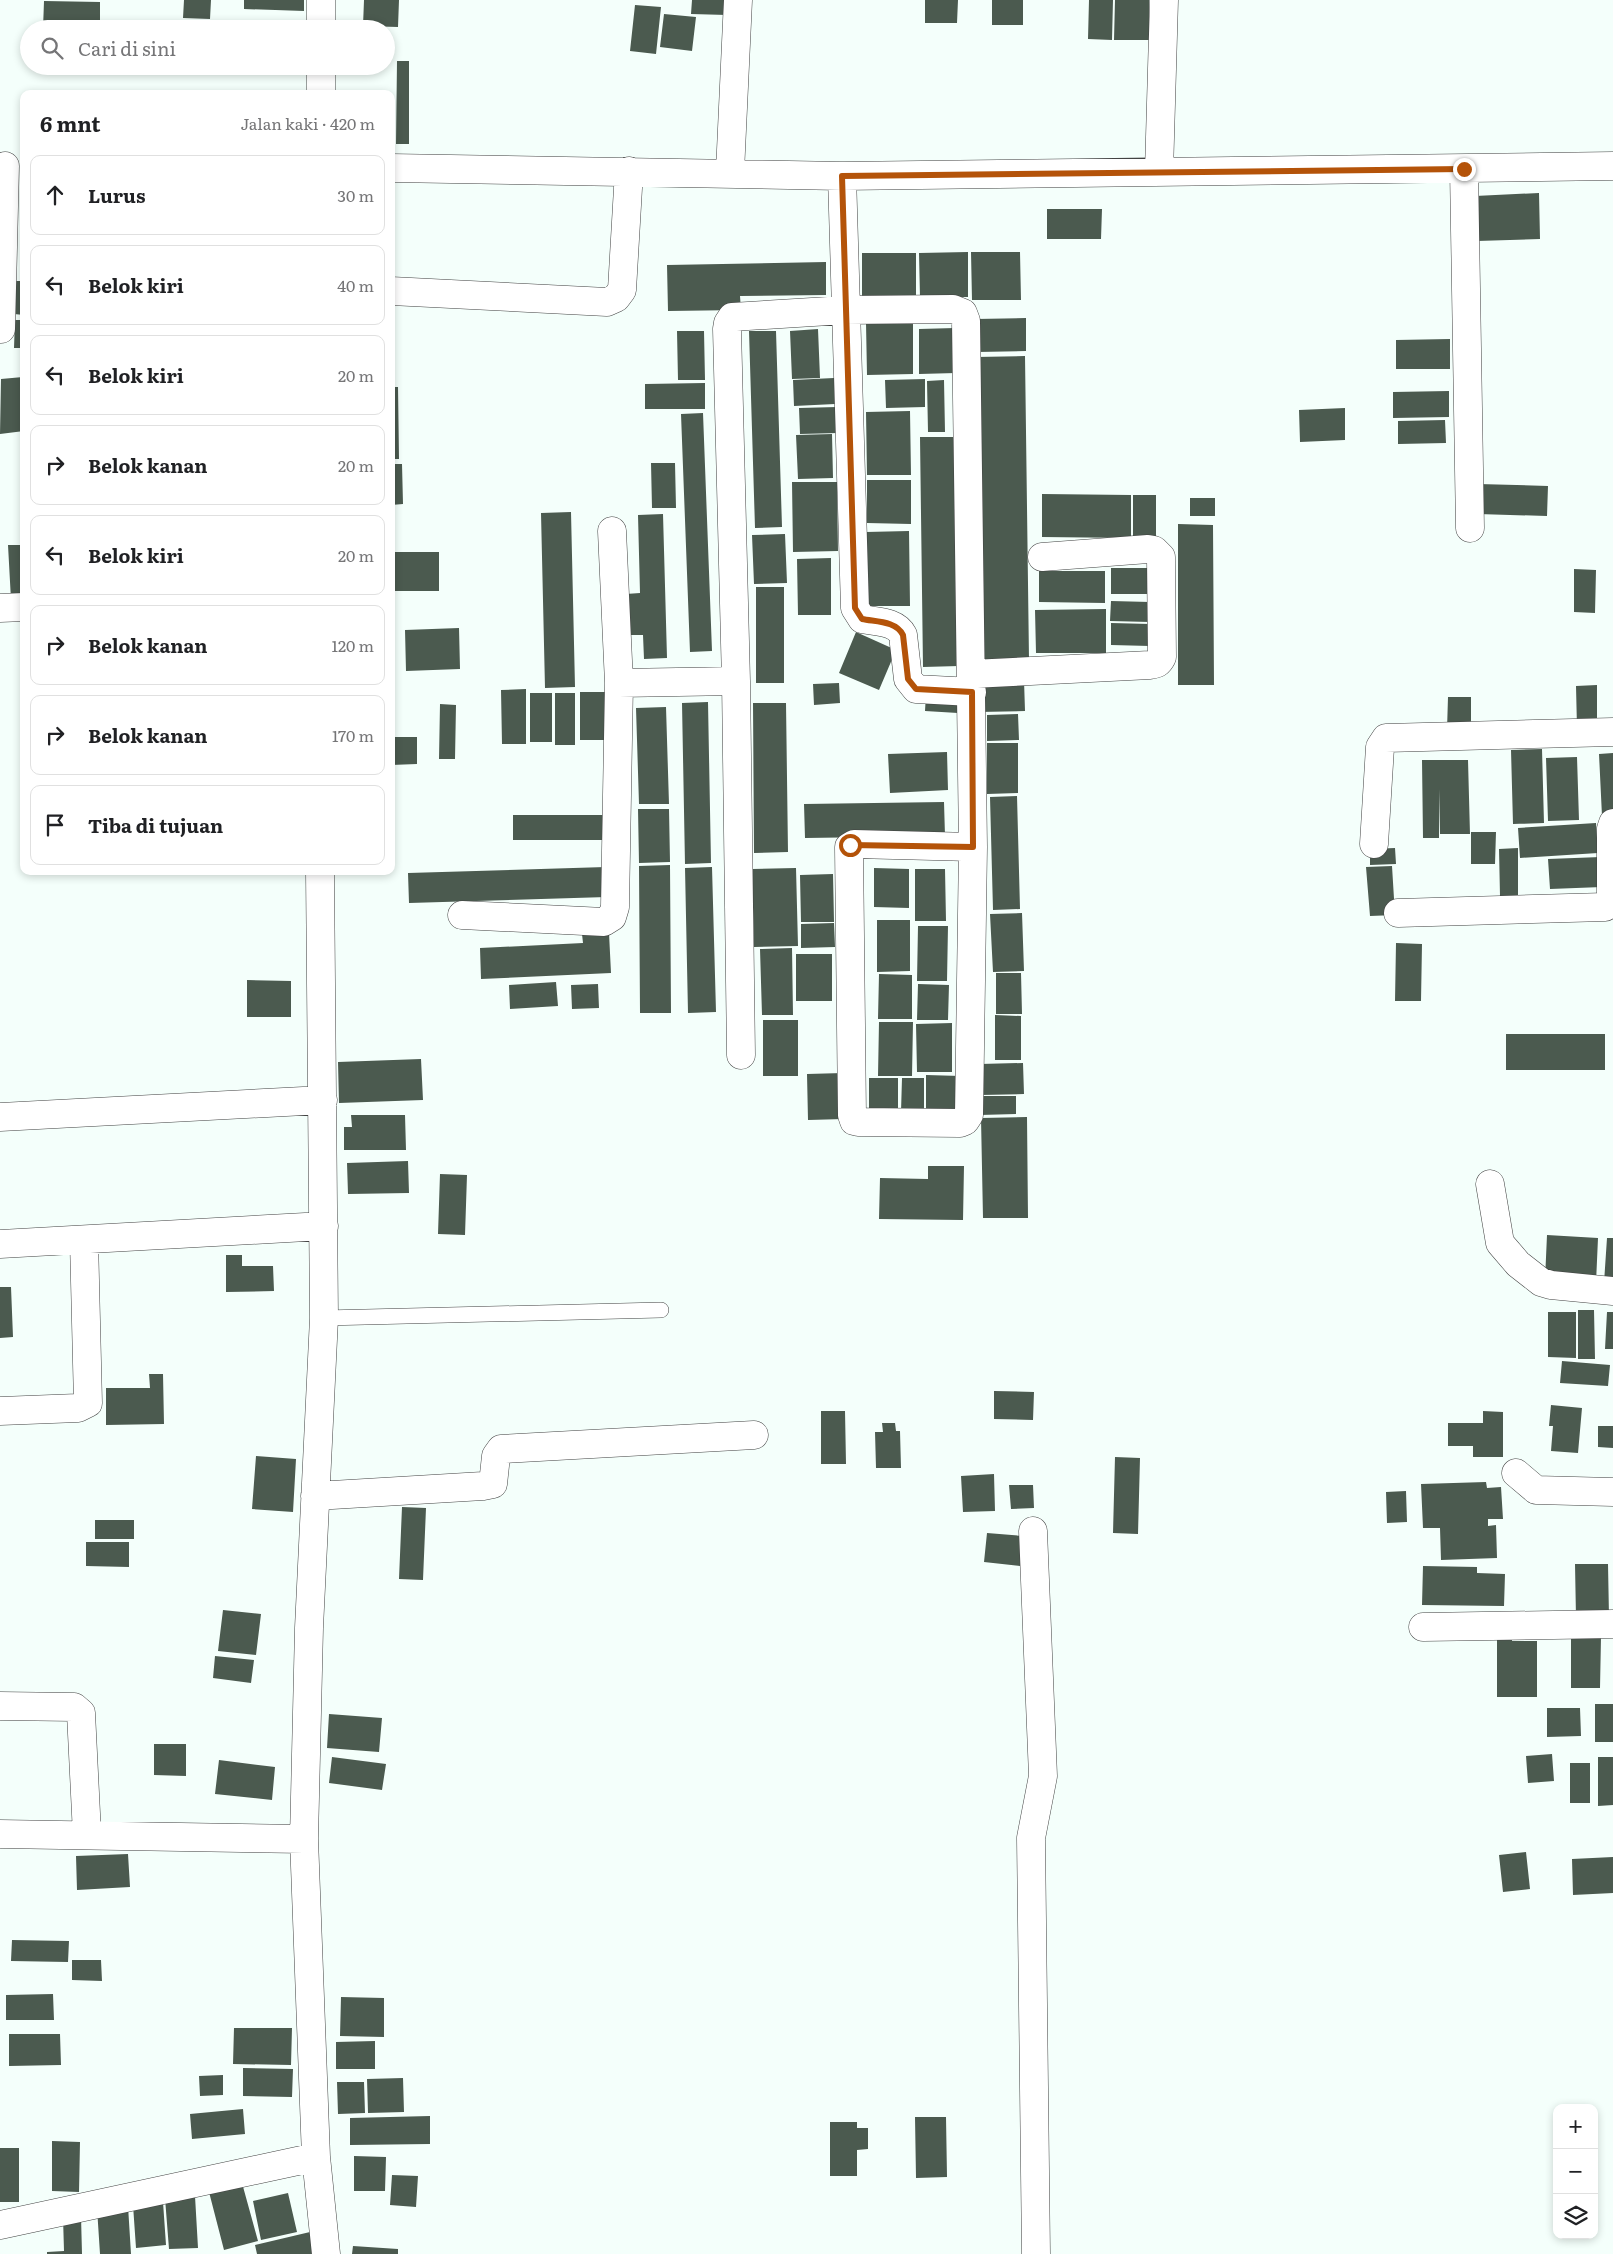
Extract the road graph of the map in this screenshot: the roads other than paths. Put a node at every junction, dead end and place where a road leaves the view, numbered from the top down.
1 (321, 0) edge
2 (738, 0) edge
3 (1164, 0) edge
4 (321, 20) edge
5 (321, 75) edge
6 (321, 90) edge
7 (9, 166) edge
8 (1613, 166) edge
9 (395, 168) edge
10 (1464, 169) junction
11 (629, 172) junction
12 (730, 172) junction
13 (1159, 172) junction
14 (842, 176) junction
15 (395, 290) edge
16 (845, 310) junction
17 (1, 328) edge
18 (1470, 528) dead end
19 (612, 531) dead end
20 (1042, 557) dead end
21 (20, 607) edge
22 (0, 608) edge
23 (736, 681) junction
24 (620, 683) junction
25 (972, 683) junction
26 (1613, 732) edge
27 (1613, 823) edge
28 (1374, 844) dead end
29 (973, 847) junction
30 (320, 875) edge
31 (1398, 913) dead end
32 (462, 915) dead end
33 (741, 1055) dead end
34 (323, 1100) junction
35 (0, 1117) edge
36 (1490, 1184) dead end
37 (324, 1226) junction
38 (84, 1240) junction
39 (0, 1244) edge
40 (1613, 1291) edge
41 (661, 1310) dead end
42 (324, 1318) junction
43 (0, 1411) edge
44 (754, 1435) dead end
45 (1516, 1474) dead end
46 (1613, 1492) edge
47 (315, 1496) junction
48 (1033, 1531) dead end
49 (1613, 1624) edge
50 (1423, 1627) dead end
51 (0, 1706) edge
52 (0, 1834) edge
53 (87, 1834) junction
54 (304, 1839) junction
55 (316, 2157) junction
56 (0, 2225) edge
57 (326, 2254) edge
58 (1036, 2254) edge

1 - 4 street
2 - 12 street
3 - 13 street
5 - 6 street
7 - 17 street
8 - 10 street
9 - 11 street
10 - 13 street
10 - 18 street
11 - 12 street
11 - 15 street
12 - 14 street
13 - 14 street
14 - 16 street
16 - 23 street
16 - 25 street
16 - 25 street
19 - 24 street
20 - 25 street
21 - 22 street
23 - 24 street
23 - 33 street
24 - 32 street
25 - 29 street
26 - 28 street
27 - 31 street
29 - 29 street
30 - 34 street
34 - 35 street
34 - 37 street
36 - 40 street
37 - 38 street
37 - 42 street
38 - 39 street
38 - 43 street
41 - 42 lane
42 - 47 street
44 - 47 street
45 - 46 street
47 - 54 street
48 - 58 street
49 - 50 street
51 - 53 street
52 - 53 street
53 - 54 street
54 - 55 street
55 - 56 street
55 - 57 street

